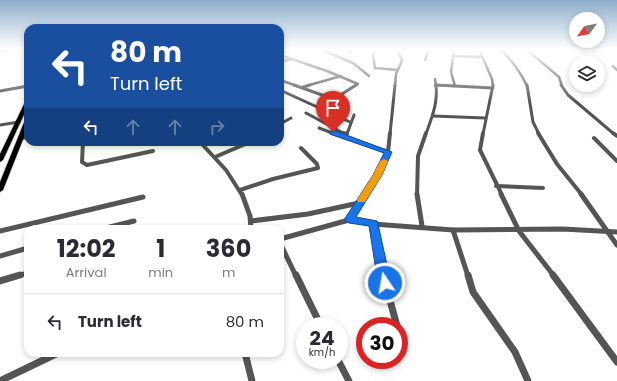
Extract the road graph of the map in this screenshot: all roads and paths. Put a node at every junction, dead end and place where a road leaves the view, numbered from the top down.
1 (314, 67) edge
2 (359, 67) edge
3 (375, 67) edge
4 (399, 67) edge
5 (452, 67) edge
6 (486, 67) edge
7 (516, 67) edge
8 (547, 67) edge
9 (398, 70) junction
10 (340, 76) junction
11 (369, 76) dead end
12 (435, 79) dead end
13 (284, 81) edge
14 (435, 85) junction
15 (455, 86) junction
16 (24, 87) edge
17 (303, 87) junction
18 (493, 88) junction
19 (0, 91) edge
20 (284, 92) edge
21 (342, 94) dead end
22 (339, 101) dead end
23 (24, 110) edge
24 (306, 113) dead end
25 (354, 115) dead end
26 (433, 116) junction
27 (291, 118) dead end
28 (485, 118) junction
29 (19, 122) junction
30 (284, 122) edge
31 (350, 122) junction
32 (0, 125) edge
33 (319, 128) dead end
34 (346, 136) junction
35 (617, 136) edge
36 (594, 138) dead end
37 (24, 139) edge
38 (83, 146) edge
39 (204, 146) edge
40 (241, 146) edge
41 (302, 148) dead end
42 (153, 151) dead end
43 (388, 152) junction
44 (215, 157) junction
45 (0, 160) edge
46 (617, 161) edge
47 (496, 186) junction
48 (543, 188) dead end
49 (0, 190) edge
50 (240, 190) junction
51 (142, 198) dead end
52 (359, 203) junction
53 (349, 220) junction
54 (134, 221) dead end
55 (251, 222) joint
56 (373, 224) junction
57 (24, 225) edge
58 (26, 225) edge
59 (118, 225) edge
60 (422, 226) junction
61 (453, 230) junction
62 (606, 230) junction
63 (0, 231) edge
64 (519, 231) junction
65 (617, 232) edge
66 (284, 238) edge
67 (617, 245) edge
68 (24, 249) edge
69 (284, 251) edge
70 (0, 256) edge
71 (24, 273) edge
72 (0, 281) edge
73 (317, 317) edge
74 (395, 317) edge
75 (50, 357) edge
76 (246, 357) edge
77 (617, 362) edge
78 (342, 369) edge
79 (0, 381) edge
80 (252, 381) edge
81 (348, 381) edge
82 (528, 381) edge

1 - 10 street
2 - 11 street
3 - 9 street
4 - 9 street
5 - 15 street
6 - 18 street
7 - 62 street
8 - 35 street
9 - 43 street
10 - 17 street
10 - 21 street
12 - 14 street
13 - 17 street
14 - 15 street
14 - 26 street
15 - 18 street
16 - 19 street
17 - 22 street
18 - 28 street
20 - 31 street
23 - 29 main road
24 - 34 street
25 - 31 street
26 - 28 street
26 - 60 street
27 - 30 street
28 - 47 street
29 - 32 street
29 - 45 main road
31 - 34 street
33 - 34 street
34 - 43 street
36 - 46 street
37 - 49 main road
38 - 42 street
39 - 44 street
40 - 44 street
41 - 50 street
43 - 52 street
44 - 50 street
47 - 48 street
47 - 64 street
50 - 55 street
51 - 58 street
52 - 53 street
52 - 55 street
53 - 56 street
53 - 66 street
54 - 59 street
56 - 60 street
56 - 74 street
57 - 63 street
60 - 61 street
61 - 64 street
61 - 82 street
62 - 64 street
62 - 65 street
62 - 67 street
64 - 77 street
68 - 70 street
69 - 73 street
71 - 72 street
75 - 79 street
76 - 80 street
78 - 81 street

